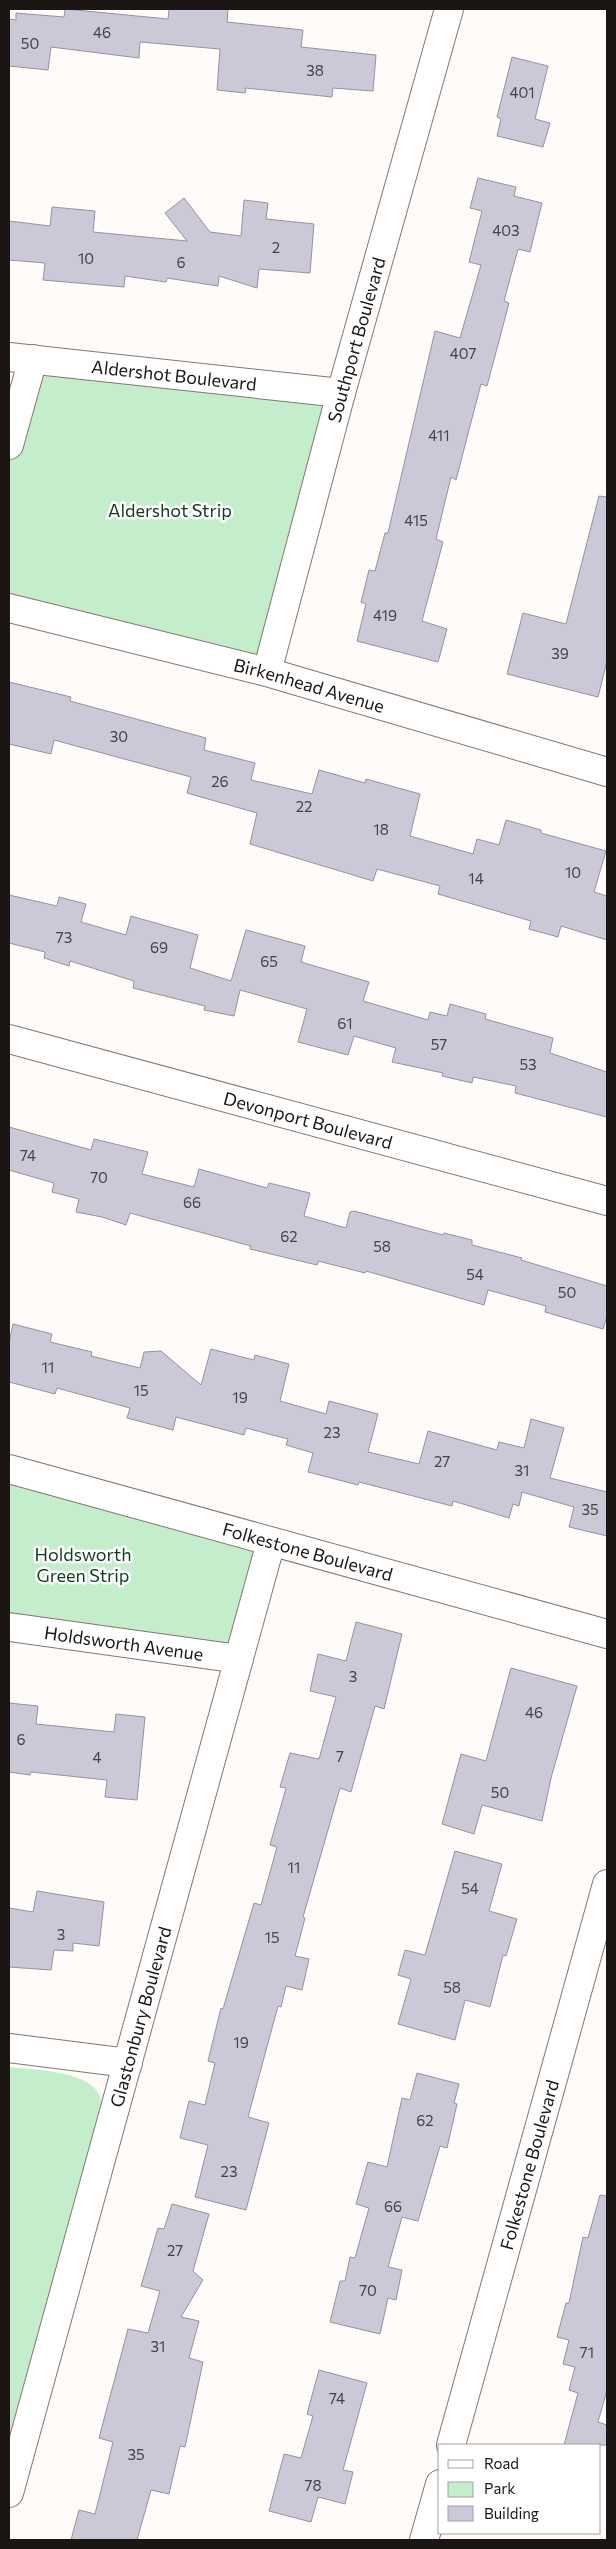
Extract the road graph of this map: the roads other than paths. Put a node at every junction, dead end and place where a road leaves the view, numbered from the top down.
1 (450, 9) edge
2 (21, 358) edge
3 (341, 393) junction
4 (9, 445) edge
5 (9, 608) edge
6 (267, 672) junction
7 (607, 772) edge
8 (9, 1039) edge
9 (607, 1201) edge
10 (9, 1469) edge
11 (271, 1542) junction
12 (9, 1627) edge
13 (607, 1634) edge
14 (239, 1659) junction
15 (607, 1884) edge
16 (9, 2048) edge
17 (128, 2063) junction
18 (451, 2444) edge
19 (438, 2491) edge
20 (9, 2493) edge
21 (424, 2540) edge

1 - 3 street, Southport Boulevard
2 - 3 street, Aldershot Boulevard
2 - 4 street
3 - 6 street, Southport Boulevard
5 - 6 street, Birkenhead Avenue
6 - 7 street, Birkenhead Avenue
8 - 9 street, Devonport Boulevard
10 - 11 street, Folkestone Boulevard
11 - 13 street, Folkestone Boulevard
11 - 14 street, Glastonbury Boulevard
12 - 14 street, Holdsworth Avenue
14 - 17 street, Glastonbury Boulevard
15 - 18 street, Folkestone Boulevard
16 - 17 street
17 - 20 street, Glastonbury Boulevard
19 - 21 street

